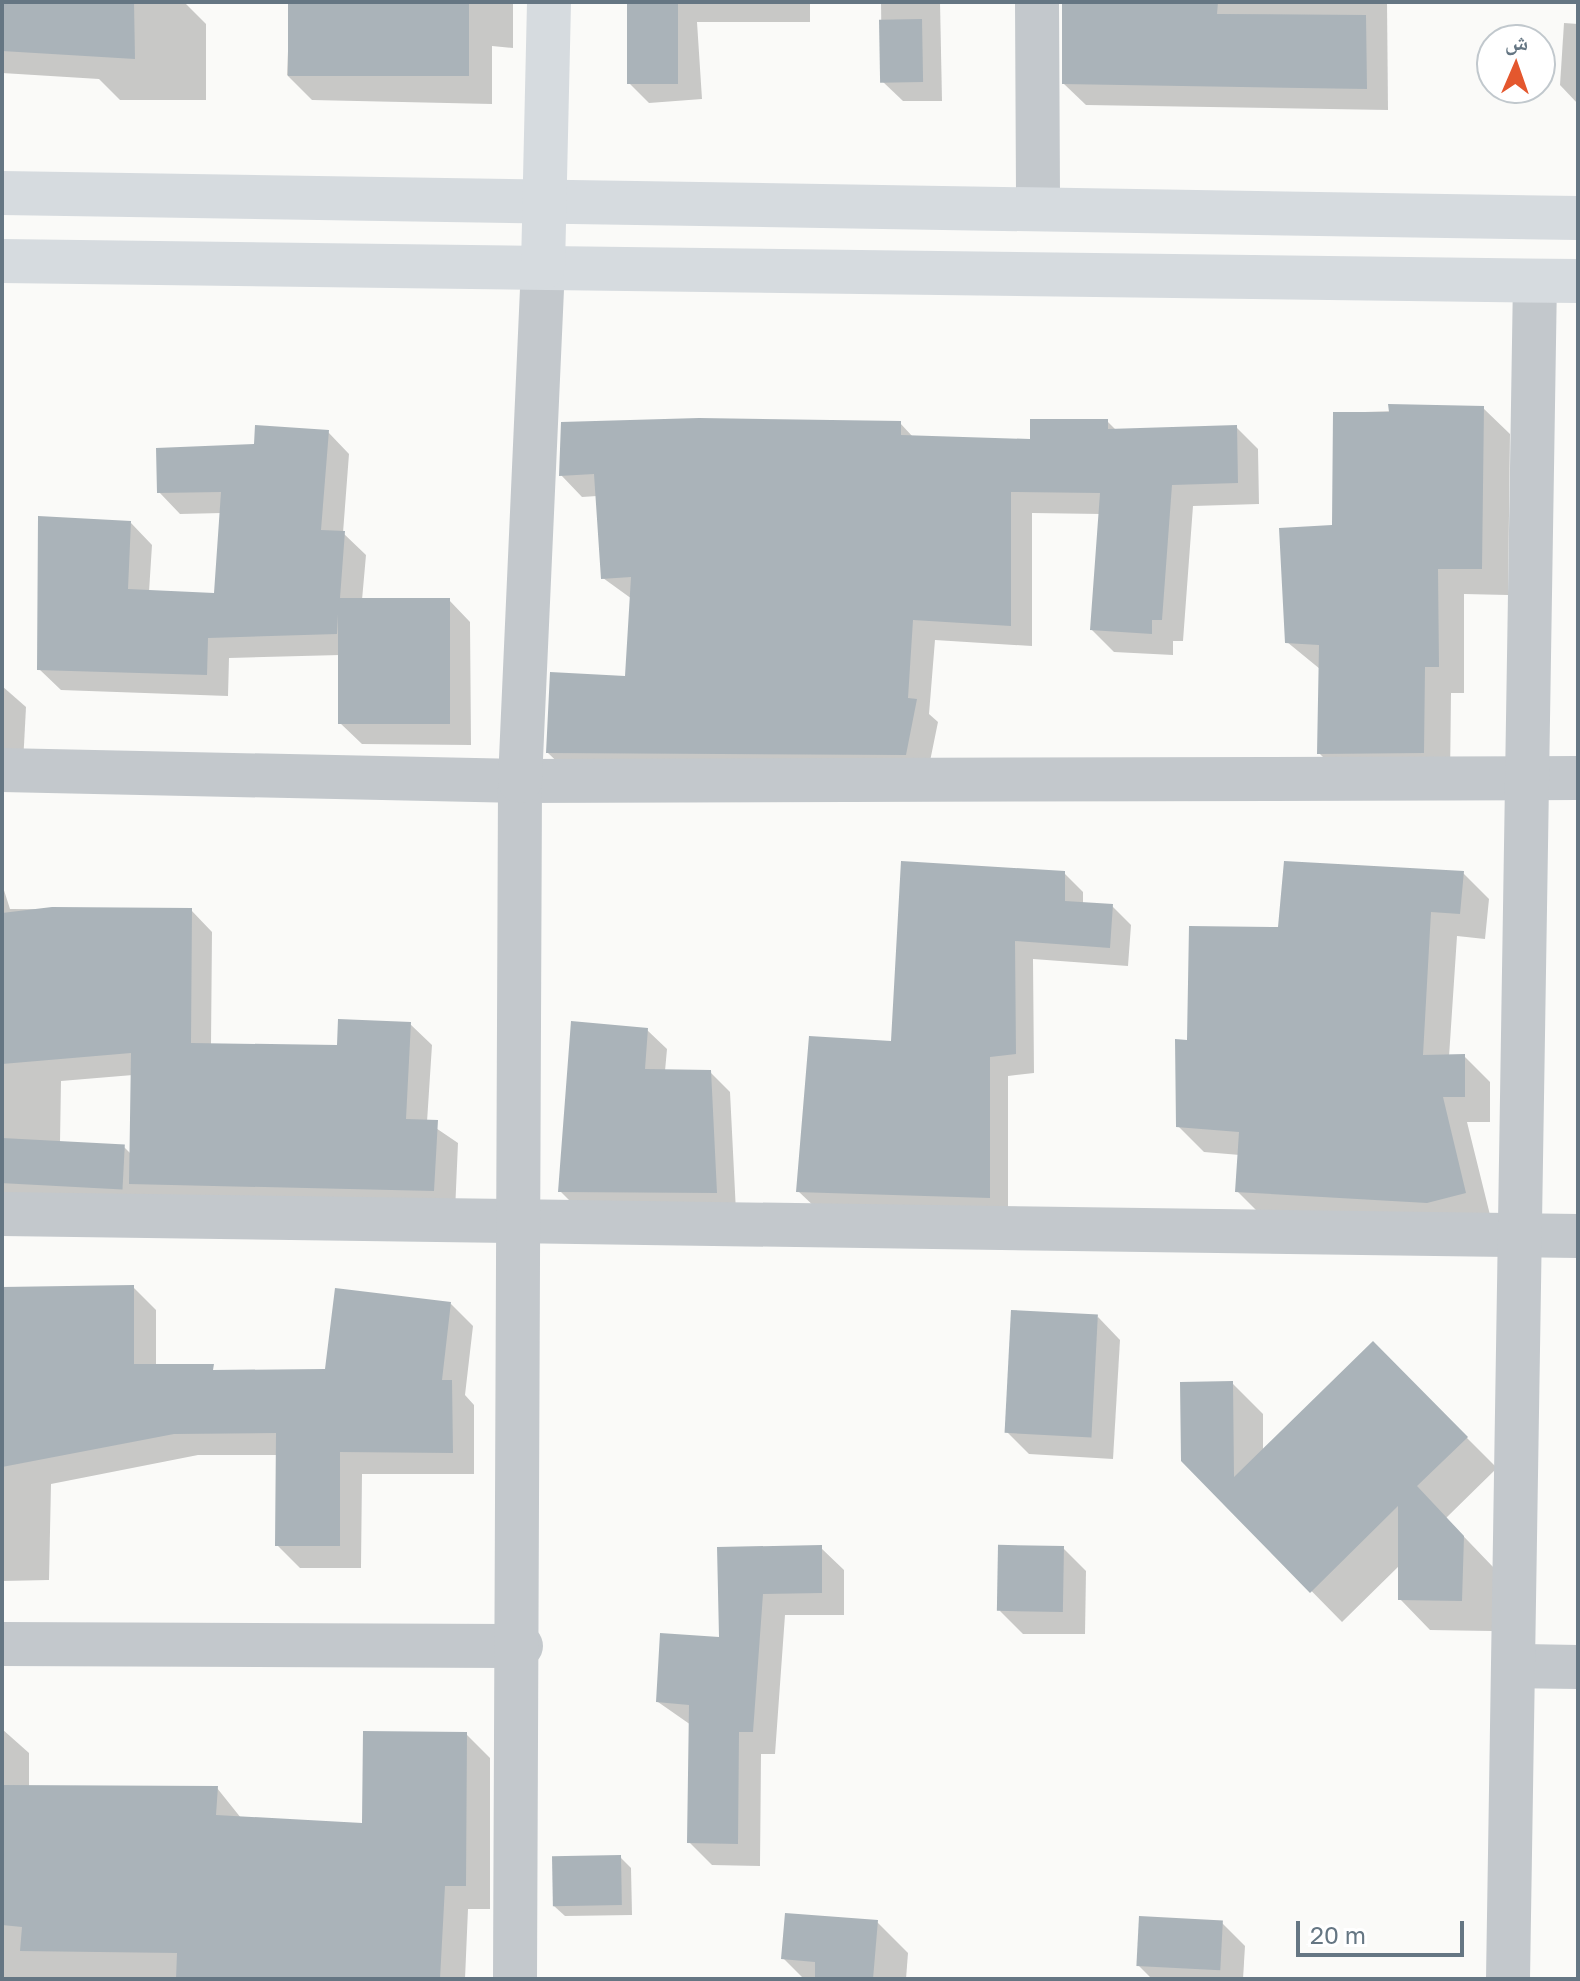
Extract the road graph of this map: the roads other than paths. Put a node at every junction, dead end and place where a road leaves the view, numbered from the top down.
1 (549, 2) edge
2 (1037, 2) edge
3 (2, 193) edge
4 (544, 199) junction
5 (1038, 204) junction
6 (1578, 218) edge
7 (2, 261) edge
8 (543, 267) junction
9 (1535, 281) junction
10 (1578, 281) edge
11 (2, 770) edge
12 (1529, 777) junction
13 (1578, 778) edge
14 (520, 781) junction
15 (2, 1214) edge
16 (522, 1218) junction
17 (1521, 1236) junction
18 (1578, 1236) edge
19 (2, 1644) edge
20 (521, 1646) junction
21 (1516, 1666) junction
22 (1578, 1667) edge
23 (515, 1979) edge
24 (1508, 1979) edge

1 - 4 street
2 - 5 street
3 - 4 street
4 - 5 street
4 - 8 street
5 - 6 street
7 - 8 street
8 - 9 street
8 - 14 street
9 - 10 street
9 - 12 street
11 - 14 street
12 - 13 street
12 - 14 street
12 - 17 street
14 - 16 street
15 - 16 street
16 - 17 street
16 - 20 street
17 - 18 street
17 - 21 street
19 - 20 street
20 - 23 street
21 - 22 street
21 - 24 street

